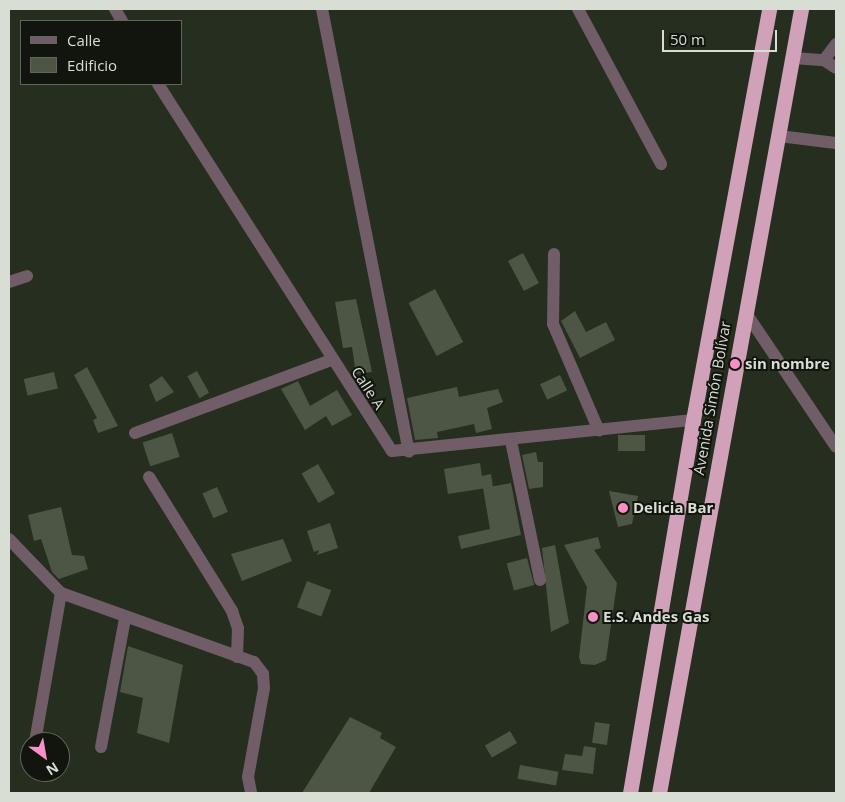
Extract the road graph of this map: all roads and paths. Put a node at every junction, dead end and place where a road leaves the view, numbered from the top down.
1 (115, 9) edge
2 (322, 9) edge
3 (578, 9) edge
4 (769, 9) edge
5 (801, 9) edge
6 (121, 20) edge
7 (836, 44) edge
8 (792, 58) junction
9 (824, 60) junction
10 (836, 68) edge
11 (159, 85) edge
12 (779, 136) junction
13 (836, 143) edge
14 (661, 164) dead end
15 (554, 254) dead end
16 (27, 276) dead end
17 (9, 282) edge
18 (746, 313) junction
19 (331, 360) junction
20 (692, 420) junction
21 (599, 431) junction
22 (135, 433) dead end
23 (511, 441) junction
24 (836, 448) edge
25 (409, 452) junction
26 (149, 477) dead end
27 (9, 539) edge
28 (540, 580) dead end
29 (61, 593) junction
30 (125, 618) junction
31 (237, 657) junction
32 (37, 732) edge
33 (102, 747) dead end
34 (251, 793) edge
35 (630, 793) edge
36 (659, 793) edge

1 - 6 street
2 - 25 street
3 - 14 street
4 - 20 highway, Avenida Simón Bolívar
5 - 8 highway, Avenida Simón Bolívar
7 - 9 street
8 - 9 street
8 - 12 highway, Avenida Simón Bolívar
9 - 10 street
11 - 19 street, Calle A
12 - 13 street
12 - 18 highway, Avenida Simón Bolívar
15 - 21 street
16 - 17 street
18 - 24 street
18 - 36 highway, Avenida Simón Bolívar
19 - 22 street
19 - 25 street, Calle A
20 - 21 street, Calle A
20 - 35 highway, Avenida Simón Bolívar
21 - 23 street, Calle A
23 - 25 street, Calle A
23 - 28 street
26 - 31 street
27 - 29 street
29 - 30 street
29 - 32 street
30 - 31 street
30 - 33 street
31 - 34 street

